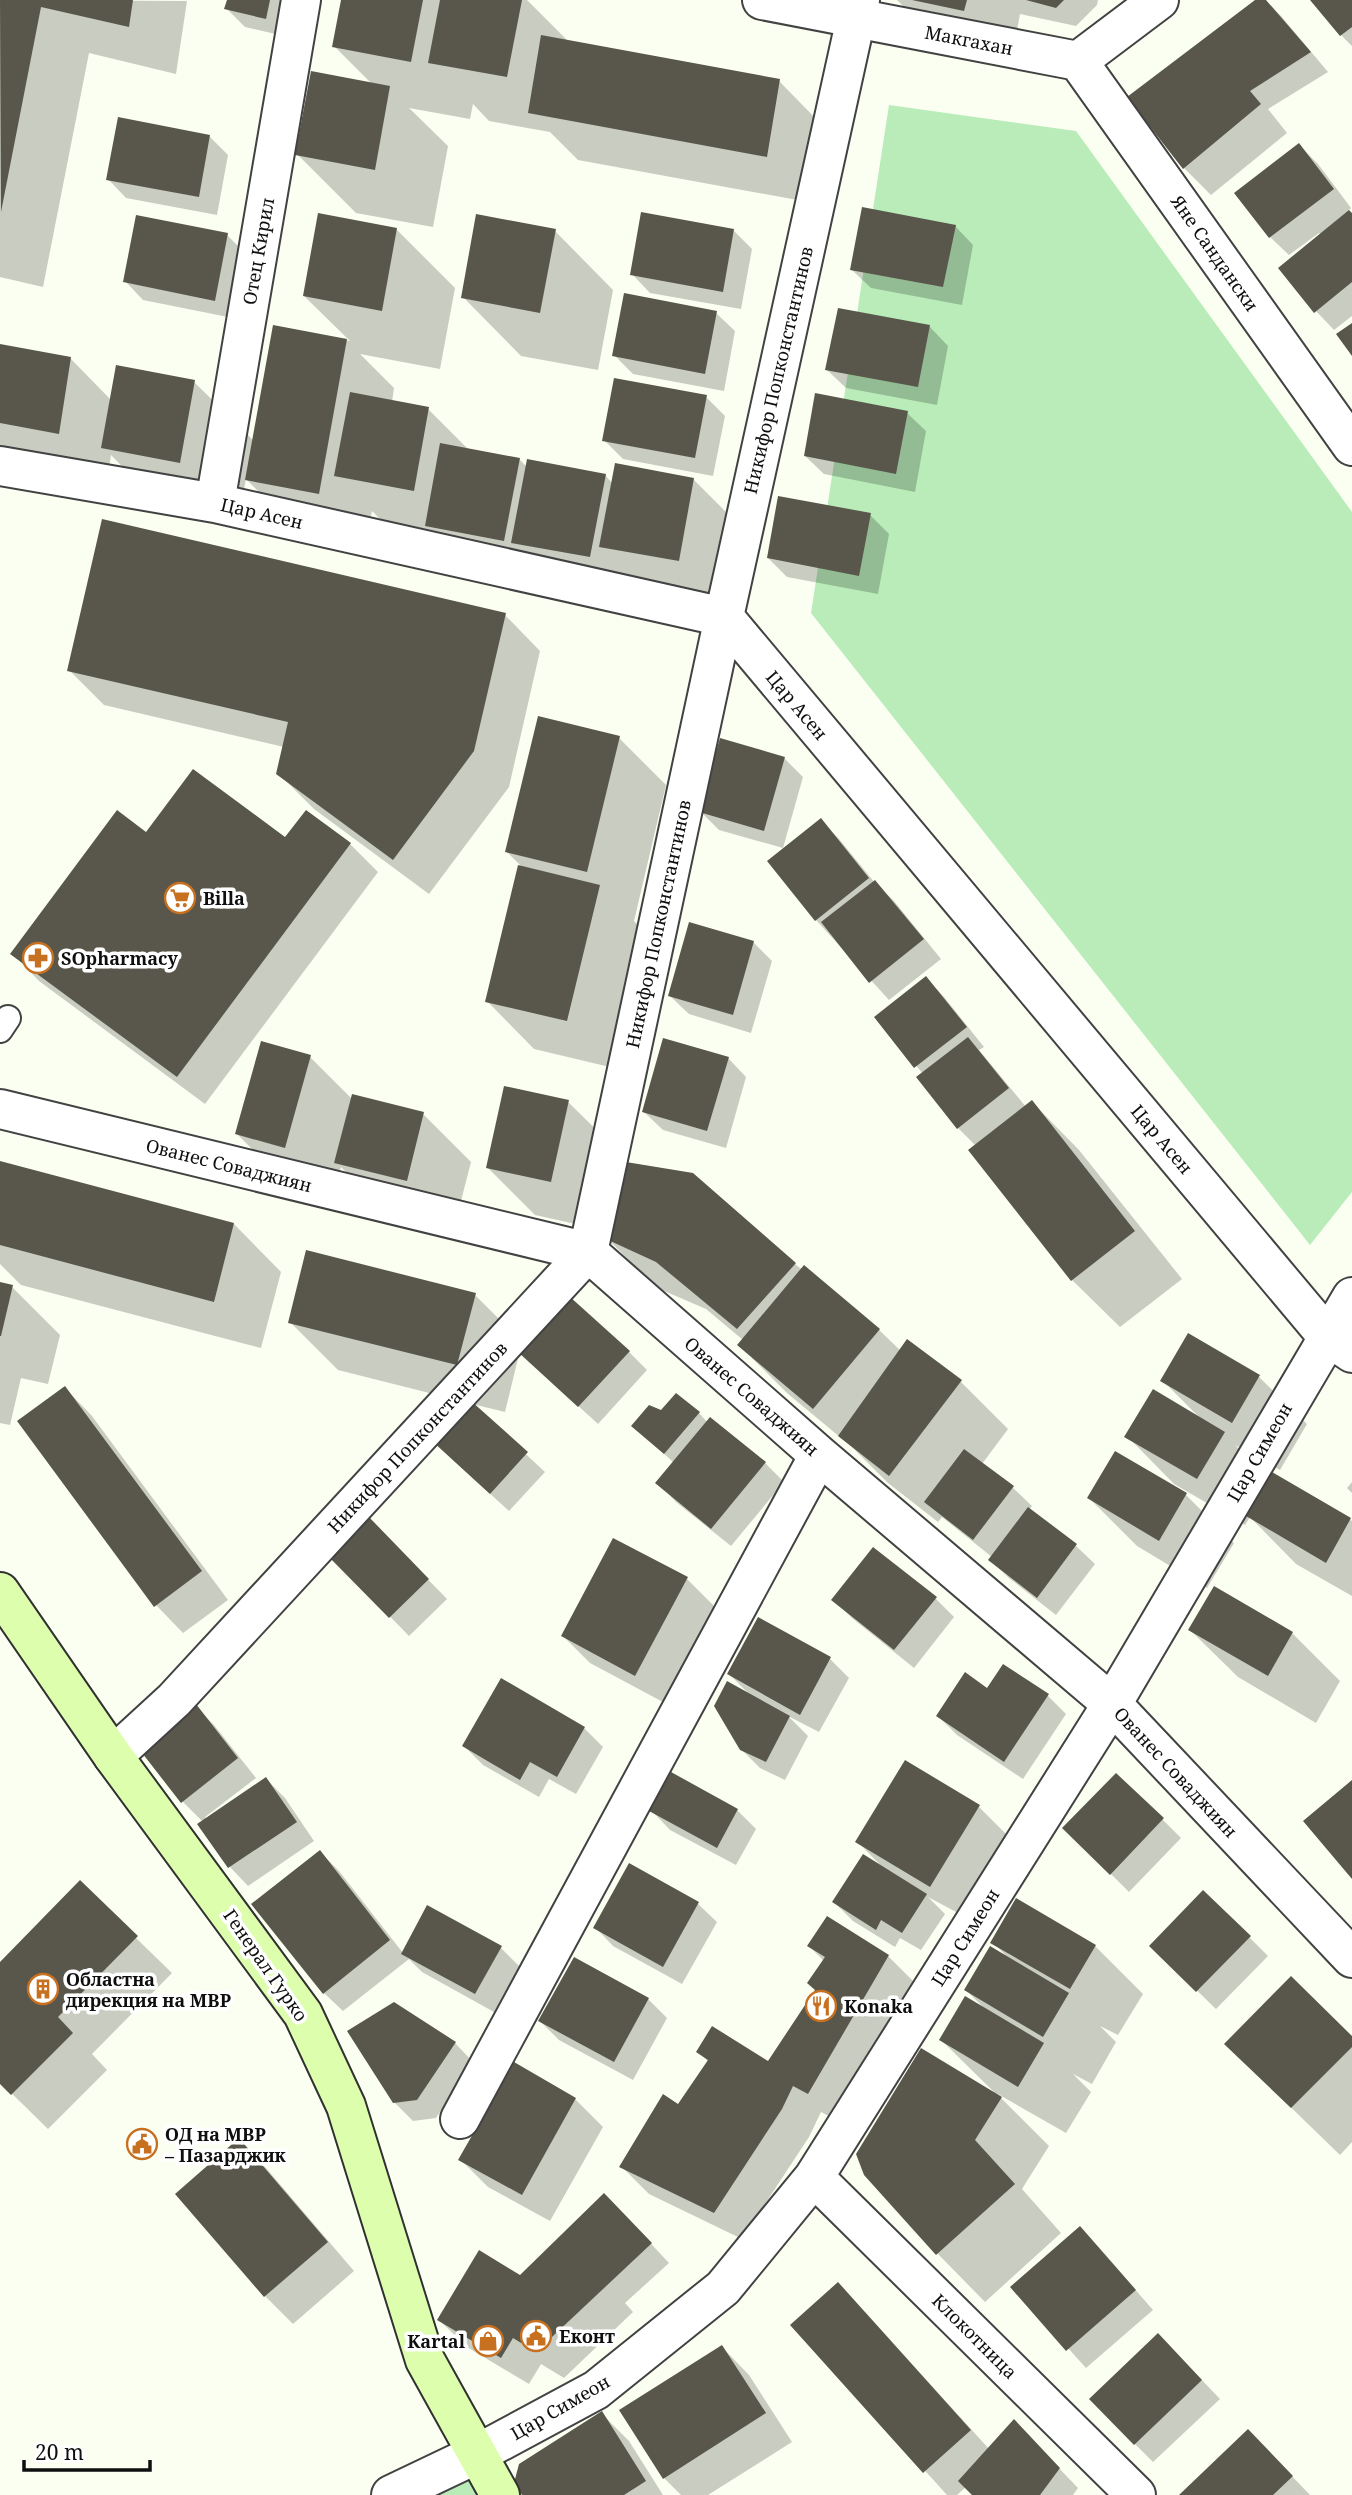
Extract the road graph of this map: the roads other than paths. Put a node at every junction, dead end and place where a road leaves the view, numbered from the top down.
1 (301, 0) edge
2 (762, 0) edge
3 (1159, 0) edge
4 (858, 9) edge
5 (1078, 61) junction
6 (1352, 446) edge
7 (0, 466) edge
8 (215, 503) junction
9 (724, 617) junction
10 (0, 1110) edge
11 (588, 1252) junction
12 (1352, 1297) edge
13 (1340, 1344) edge
14 (819, 1455) junction
15 (0, 1592) edge
16 (1112, 1704) junction
17 (113, 1756) junction
18 (1352, 1958) edge
19 (460, 2119) dead end
20 (814, 2177) junction
21 (477, 2454) junction
22 (405, 2488) edge
23 (500, 2495) edge
24 (1136, 2495) edge

1 - 8 street, Отец Кирил
2 - 4 street, Макгахан
3 - 5 street
4 - 5 street, Макгахан
4 - 9 street, Никифор Попконстантинов
5 - 6 street, Яне Сандански
7 - 8 street, Цар Асен
8 - 9 street, Цар Асен
9 - 11 street, Никифор Попконстантинов
9 - 13 street, Цар Асен
10 - 11 street, Ованес Соваджиян
11 - 14 street, Ованес Соваджиян
11 - 17 street, Никифор Попконстантинов
12 - 13 street, Цар Симеон
13 - 16 street, Цар Симеон
14 - 16 street, Ованес Соваджиян
14 - 19 street
15 - 17 street, Генерал Гурко
16 - 18 street, Ованес Соваджиян
16 - 20 street, Цар Симеон
17 - 21 street, Генерал Гурко
20 - 21 street, Цар Симеон
20 - 24 street, Клокотница
21 - 22 street, Цар Симеон
21 - 23 street, Генерал Гурко

